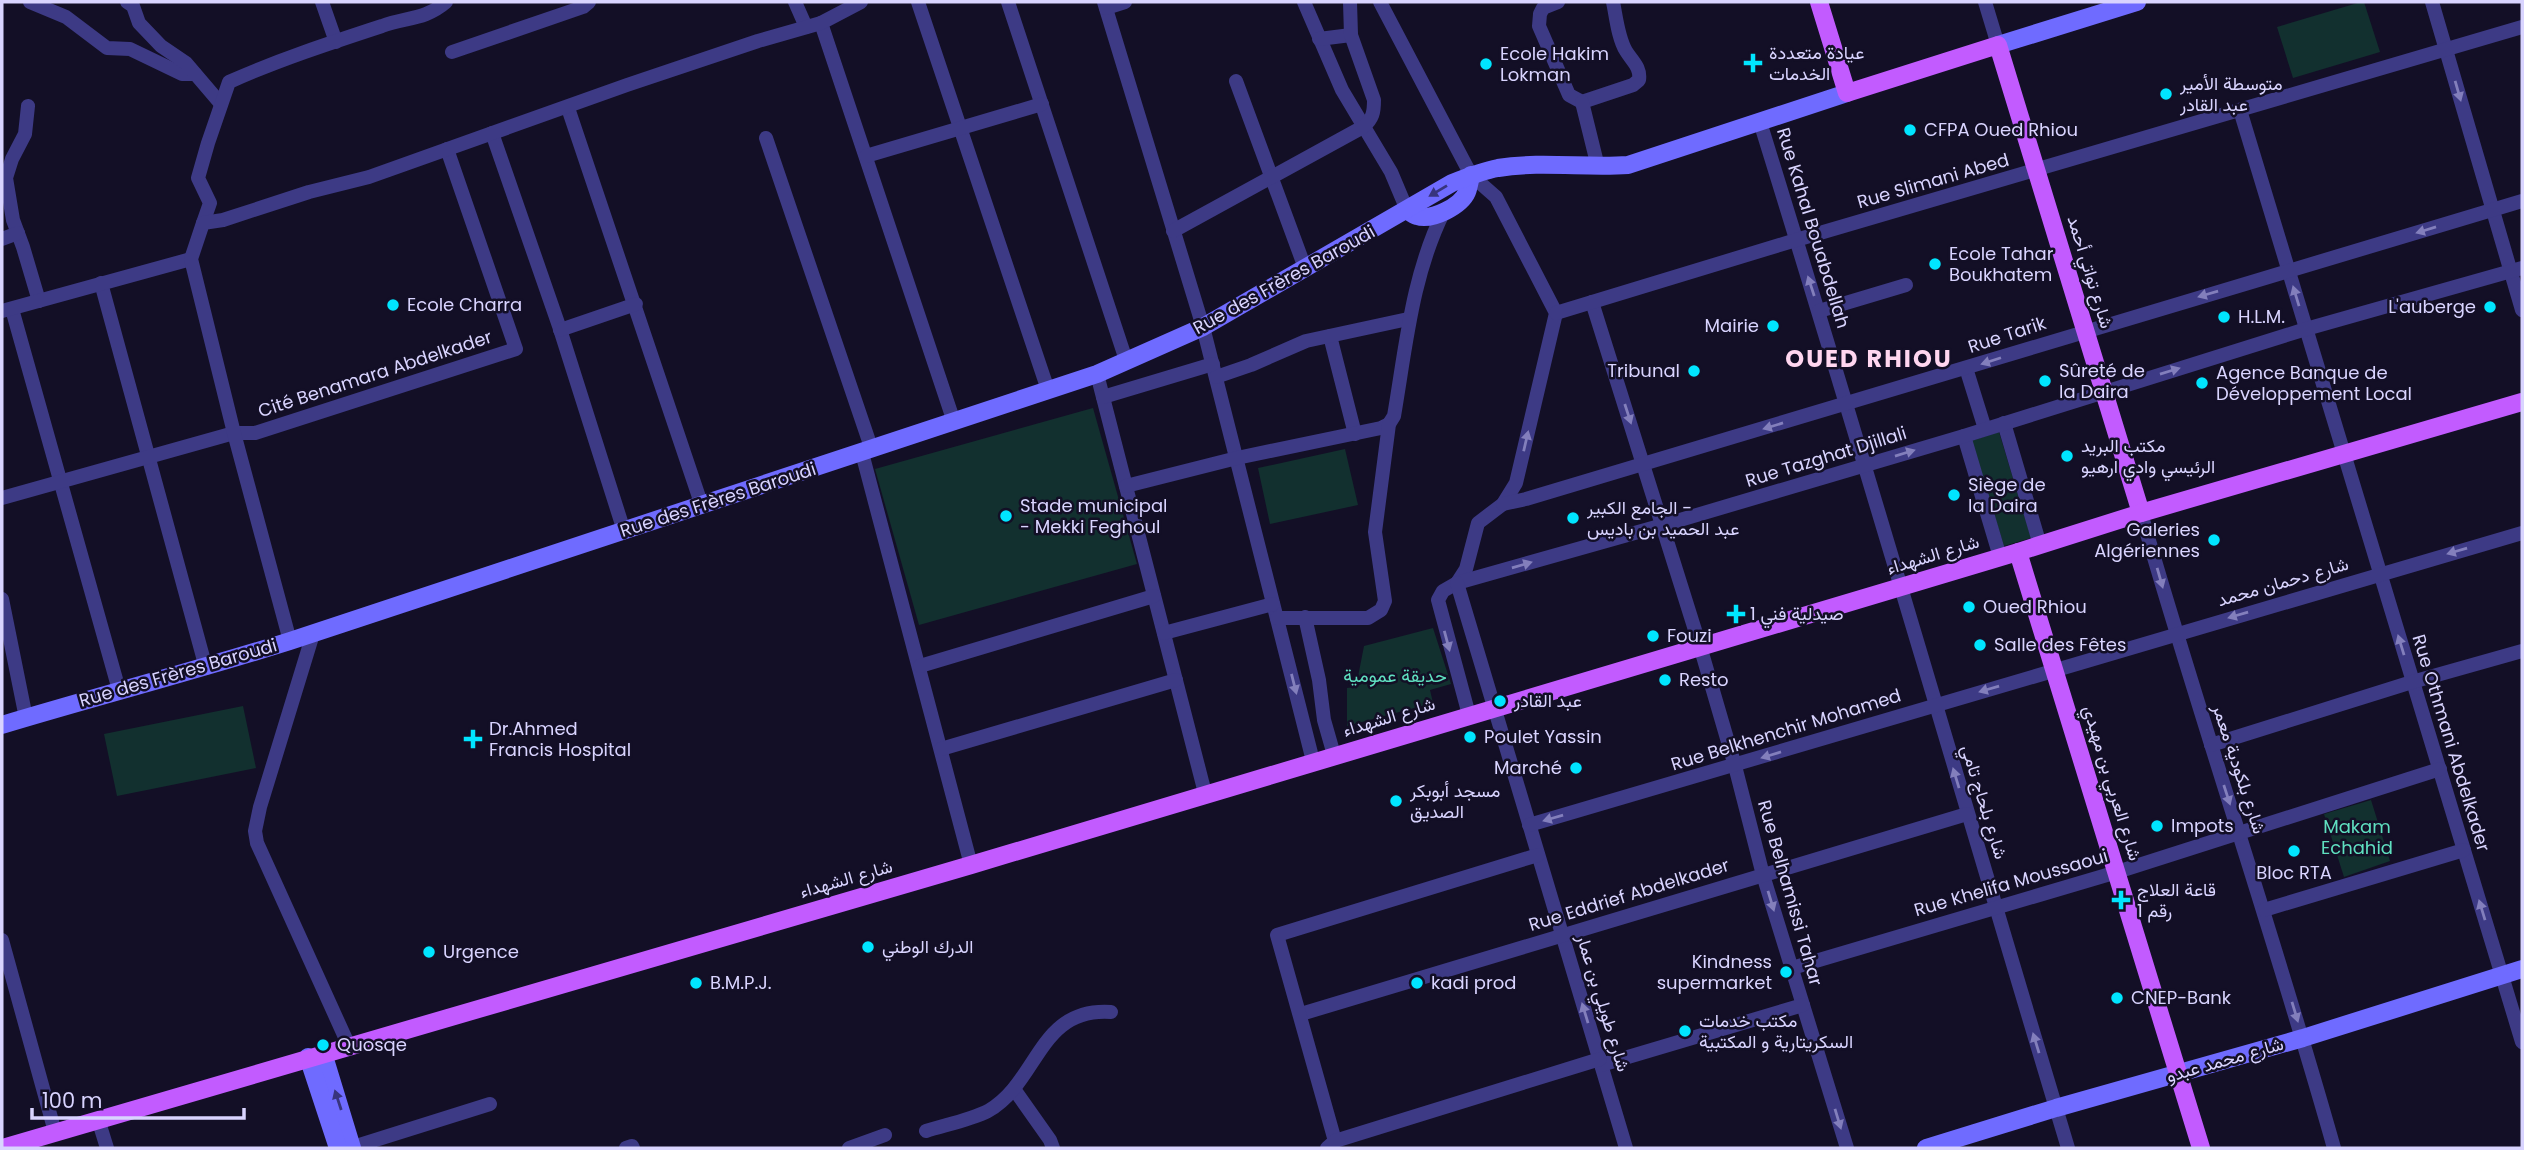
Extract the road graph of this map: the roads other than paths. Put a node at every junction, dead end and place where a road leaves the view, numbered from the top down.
1 (36, 2) edge
2 (128, 2) edge
3 (322, 2) edge
4 (446, 2) edge
5 (589, 2) edge
6 (795, 2) edge
7 (861, 2) edge
8 (918, 2) edge
9 (1007, 2) edge
10 (1125, 2) edge
11 (1304, 2) edge
12 (1352, 2) edge
13 (1380, 2) edge
14 (1558, 2) edge
15 (1612, 2) edge
16 (1819, 2) edge
17 (1985, 2) edge
18 (2137, 2) edge
19 (2432, 2) edge
20 (1105, 5) edge
21 (821, 23) junction
22 (806, 27) junction
23 (2522, 27) edge
24 (1351, 35) junction
25 (1319, 39) junction
26 (336, 42) junction
27 (1998, 45) junction
28 (2446, 50) junction
29 (452, 52) dead end
30 (195, 74) junction
31 (1236, 81) dead end
32 (1847, 93) junction
33 (1582, 102) junction
34 (221, 104) junction
35 (1042, 104) junction
36 (28, 106) dead end
37 (568, 108) junction
38 (2240, 110) junction
39 (1760, 122) junction
40 (1363, 127) junction
41 (961, 128) junction
42 (492, 133) junction
43 (766, 138) dead end
44 (447, 149) junction
45 (866, 156) junction
46 (1598, 167) junction
47 (2038, 170) junction
48 (1471, 175) junction
49 (1271, 176) junction
50 (2522, 201) edge
51 (1407, 210) junction
52 (2492, 210) junction
53 (1444, 211) junction
54 (204, 223) junction
55 (1173, 231) junction
56 (18, 233) junction
57 (2, 240) edge
58 (1796, 240) junction
59 (191, 259) junction
60 (1305, 268) junction
61 (2517, 270) edge
62 (2288, 271) junction
63 (101, 283) junction
64 (1906, 285) dead end
65 (39, 301) junction
66 (1592, 302) junction
67 (636, 304) junction
68 (7, 310) edge
69 (2522, 310) edge
70 (1819, 311) junction
71 (1556, 313) junction
72 (1408, 319) junction
73 (1203, 327) junction
74 (2306, 329) junction
75 (560, 330) junction
76 (2086, 330) junction
77 (1329, 336) junction
78 (1126, 360) junction
79 (1966, 369) junction
80 (1214, 370) junction
81 (1097, 374) junction
82 (1048, 390) junction
83 (2105, 391) junction
84 (1103, 397) junction
85 (2522, 402) edge
86 (1846, 404) junction
87 (954, 422) junction
88 (2004, 423) junction
89 (1390, 424) junction
90 (1985, 429) junction
91 (234, 433) junction
92 (1355, 434) junction
93 (1964, 436) junction
94 (867, 451) junction
95 (2344, 455) junction
96 (147, 456) junction
97 (1237, 458) junction
98 (1644, 464) junction
99 (1864, 465) junction
100 (61, 481) junction
101 (1126, 486) junction
102 (2, 498) edge
103 (1503, 504) junction
104 (702, 506) junction
105 (2141, 513) junction
106 (1663, 525) junction
107 (624, 531) junction
108 (2522, 533) edge
109 (2040, 545) junction
110 (2009, 554) junction
111 (2379, 574) junction
112 (1457, 583) junction
113 (1900, 587) junction
114 (1154, 596) junction
115 (2, 599) edge
116 (1275, 611) junction
117 (1306, 617) junction
118 (1164, 633) junction
119 (313, 634) junction
120 (2176, 634) junction
121 (290, 641) junction
122 (1700, 646) junction
123 (2522, 651) edge
124 (920, 666) junction
125 (206, 668) junction
126 (2055, 670) junction
127 (1176, 680) junction
128 (2412, 682) junction
129 (119, 690) junction
130 (1934, 705) junction
131 (1493, 708) junction
132 (1469, 715) junction
133 (26, 718) junction
134 (2, 725) edge
135 (2211, 745) junction
136 (941, 749) junction
137 (1334, 755) junction
138 (1314, 761) junction
139 (1735, 766) junction
140 (2440, 769) junction
141 (1205, 793) junction
142 (1967, 814) junction
143 (1529, 825) junction
144 (2239, 832) junction
145 (2464, 850) junction
146 (1538, 855) junction
147 (971, 864) junction
148 (2117, 872) junction
149 (1763, 875) junction
150 (1995, 906) junction
151 (2263, 910) junction
152 (1562, 935) junction
153 (2, 940) edge
154 (1791, 968) junction
155 (2522, 969) edge
156 (2502, 975) junction
157 (1803, 1005) junction
158 (1111, 1012) dead end
159 (1301, 1014) junction
160 (2303, 1038) junction
161 (2522, 1042) edge
162 (349, 1046) junction
163 (315, 1055) junction
164 (1600, 1062) junction
165 (2179, 1074) junction
166 (1014, 1089) junction
167 (490, 1104) dead end
168 (2056, 1108) junction
169 (98, 1119) junction
170 (926, 1131) dead end
171 (55, 1132) junction
172 (885, 1135) dead end
173 (36, 1143) edge
174 (1331, 1144) edge
175 (3, 1148) edge
176 (107, 1148) edge
177 (348, 1148) edge
178 (626, 1148) edge
179 (633, 1148) edge
180 (849, 1148) edge
181 (1054, 1148) edge
182 (1626, 1148) edge
183 (1847, 1148) edge
184 (1926, 1148) edge
185 (2068, 1148) edge
186 (2201, 1148) edge
187 (2334, 1148) edge

1 - 30 street
2 - 30 street
3 - 26 street
4 - 26 street
5 - 29 street
6 - 22 street
7 - 21 street
8 - 41 street
9 - 35 street
10 - 20 street
11 - 25 street
12 - 24 street
13 - 48 street
14 - 33 street
15 - 33 street
16 - 32 main road
17 - 27 street
18 - 27 street
19 - 28 street
20 - 55 street
21 - 22 street
21 - 45 street
22 - 37 street
23 - 28 street, Rue Slimani Abed
24 - 25 street
24 - 40 street
25 - 40 street
26 - 34 street
27 - 32 main road
27 - 47 main road, شارع تواتي أحمد
28 - 38 street, Rue Slimani Abed
28 -> 52 street
30 - 34 street
31 - 49 street
32 - 39 street
33 - 46 street
34 - 54 street
35 - 41 street
35 - 78 street
36 - 56 street
37 - 42 street
37 - 67 street
38 - 47 street, Rue Slimani Abed
38 - 62 street, Rue Othmani Abdelkader
39 - 46 street
39 - 58 street, Rue Kahal Bouabdellah
40 - 49 street
40 - 51 street
41 - 45 street
41 - 82 street
42 - 44 street
42 - 75 street
43 - 94 street
44 - 54 street
44 - 91 street, Cité Benamara Abdelkader
45 - 87 street
46 - 48 street
47 - 58 street, Rue Slimani Abed
47 - 76 main road, شارع تواتي أحمد
48 -> 51 street, Rue des Frères Baroudi
48 - 53 street
48 - 71 street
49 - 55 street
49 - 60 street
50 - 52 street, Rue Tarik
51 - 53 street
51 - 60 street, Rue des Frères Baroudi
52 - 61 street
52 -> 62 street, Rue Tarik
53 - 72 street
54 - 59 street
55 - 73 street
56 - 57 street
56 - 65 street
58 - 66 street, Rue Slimani Abed
70 -> 58 street, Rue Kahal Bouabdellah
59 - 63 street
59 - 91 street
60 - 73 street, Rue des Frères Baroudi
61 - 69 street
61 - 74 street
74 -> 62 street, Rue Othmani Abdelkader
62 -> 76 street, Rue Tarik
63 - 65 street
63 - 96 street
64 - 70 street
65 - 68 street
66 - 71 street, Rue Slimani Abed
66 -> 98 street, Rue Belhamissi Tahar
67 - 75 street
67 - 104 street
68 - 100 street
70 - 86 street, Rue Kahal Bouabdellah
103 -> 71 street
72 - 77 street
72 - 89 street
73 - 78 street, Rue des Frères Baroudi
73 - 80 street
83 -> 74 street
74 - 95 street, Rue Othmani Abdelkader
75 - 107 street
76 -> 79 street, Rue Tarik
76 - 83 main road, شارع تواتي أحمد
77 - 80 street
77 - 92 street
78 - 81 street, Rue des Frères Baroudi
79 - 86 street, Rue Tarik
79 - 90 street
80 - 84 street
80 - 97 street
81 - 82 street, Rue des Frères Baroudi
81 - 84 street
82 - 87 street, Rue des Frères Baroudi
83 - 88 street, Rue Tazghat Djillali
83 - 105 main road, شارع تواتي أحمد
84 - 101 street
85 - 95 main road, شارع الشهداء
86 -> 98 street, Rue Tarik
86 - 99 street, Rue Kahal Bouabdellah
87 - 94 street, Rue des Frères Baroudi
88 - 90 street, Rue Tazghat Djillali
88 - 109 street
89 - 92 street
89 - 117 street
90 - 93 street, Rue Tazghat Djillali
91 - 96 street, Cité Benamara Abdelkader
91 - 121 street
92 - 97 street
99 -> 93 street, Rue Tazghat Djillali
93 - 110 street
94 - 104 street, Rue des Frères Baroudi
94 - 124 street
95 - 105 main road, شارع الشهداء
95 - 111 street, Rue Othmani Abdelkader
96 - 100 street, Cité Benamara Abdelkader
96 - 125 street
97 - 101 street
97 - 116 street
98 - 103 street, Rue Tarik
98 - 106 street, Rue Belhamissi Tahar
99 - 106 street, Rue Tazghat Djillali
99 - 113 street, Rue Kahal Bouabdellah
100 - 102 street, Cité Benamara Abdelkader
100 - 129 street
101 - 114 street
103 - 112 street
104 - 107 street, Rue des Frères Baroudi
105 - 109 main road, شارع الشهداء
105 -> 120 street, شارع بلكودية معمر
112 -> 106 street, Rue Tazghat Djillali
106 - 122 street, Rue Belhamissi Tahar
107 - 119 street, Rue des Frères Baroudi
108 -> 111 street, شارع دحمان محمد
109 - 110 main road, شارع الشهداء
110 - 113 main road, شارع الشهداء
110 - 126 main road, شارع العربي بن مهيدي
111 -> 120 street, شارع دحمان محمد
128 -> 111 street, Rue Othmani Abdelkader
112 - 131 street, شارع طويلي بن عمار
112 -> 132 street
113 - 122 main road, شارع الشهداء
113 - 130 street, شارع بلحاج تامي
114 - 118 street
114 - 124 street
115 - 133 street
116 - 117 street
116 - 118 street
116 -> 138 street
117 - 137 street
118 - 127 street
119 - 121 street, Rue des Frères Baroudi
119 - 162 street
120 - 126 street, شارع دحمان محمد
120 - 135 street, شارع بلكودية معمر
121 - 125 street, Rue des Frères Baroudi
122 - 131 main road, شارع الشهداء
122 - 139 street, Rue Belhamissi Tahar
123 - 128 street
124 - 136 street
125 - 129 street, Rue des Frères Baroudi
126 -> 130 street, Rue Belkhenchir Mohamed
126 - 148 main road, شارع العربي بن مهيدي
127 - 136 street
127 - 141 street
128 - 135 street
128 - 140 street, Rue Othmani Abdelkader
129 - 133 street, Rue des Frères Baroudi
130 -> 139 street, Rue Belkhenchir Mohamed
142 -> 130 street, شارع بلحاج تامي
131 - 132 main road, شارع الشهداء
131 - 143 street, شارع طويلي بن عمار
132 - 137 main road, شارع الشهداء
133 - 134 street, Rue des Frères Baroudi
135 -> 144 street, شارع بلكودية معمر
136 - 147 street
137 - 138 main road, شارع الشهداء
138 - 141 main road, شارع الشهداء
139 -> 143 street, Rue Belkhenchir Mohamed
139 - 149 street, Rue Belhamissi Tahar
140 - 144 street, Rue Khelifa Moussaoui
140 - 145 street, Rue Othmani Abdelkader
141 - 147 main road, شارع الشهداء
142 - 149 street, Rue Eddrief Abdelkader
142 - 150 street, شارع بلحاج تامي
143 - 146 street, شارع طويلي بن عمار
144 - 148 street, Rue Khelifa Moussaoui
144 - 151 street, شارع بلكودية معمر
145 - 151 street
156 -> 145 street, Rue Othmani Abdelkader
146 - 152 street, شارع طويلي بن عمار
146 - 159 street
147 - 162 main road, شارع الشهداء
148 - 150 street, Rue Khelifa Moussaoui
148 - 165 main road, شارع العربي بن مهيدي
149 - 152 street, Rue Eddrief Abdelkader
149 -> 154 street, Rue Belhamissi Tahar
150 - 154 street, Rue Khelifa Moussaoui
168 -> 150 street, شارع بلحاج تامي
151 -> 160 street, شارع بلكودية معمر
152 - 159 street, Rue Eddrief Abdelkader
164 -> 152 street, شارع طويلي بن عمار
153 - 171 street
154 - 157 street, Rue Belhamissi Tahar
155 - 156 street, شارع محمد عبدو
156 - 160 street, شارع محمد عبدو
156 - 161 street, Rue Othmani Abdelkader
157 - 164 street
157 -> 183 street, Rue Belhamissi Tahar
158 - 166 street
159 - 174 street
160 - 165 street, شارع محمد عبدو
160 - 187 street, شارع بلكودية معمر
162 - 163 main road, شارع الشهداء
163 - 169 main road, شارع الشهداء
163 - 177 street
164 - 174 street
164 - 182 street, شارع طويلي بن عمار
165 - 168 street, شارع محمد عبدو
165 - 186 main road, شارع العربي بن مهيدي
166 - 170 street
166 - 181 street
167 - 177 street
168 - 184 street, شارع محمد عبدو
168 - 185 street, شارع بلحاج تامي
169 - 171 main road, شارع الشهداء
169 - 176 street
171 - 173 main road, شارع الشهداء
172 - 180 street
173 - 175 main road, شارع الشهداء
178 - 179 street

